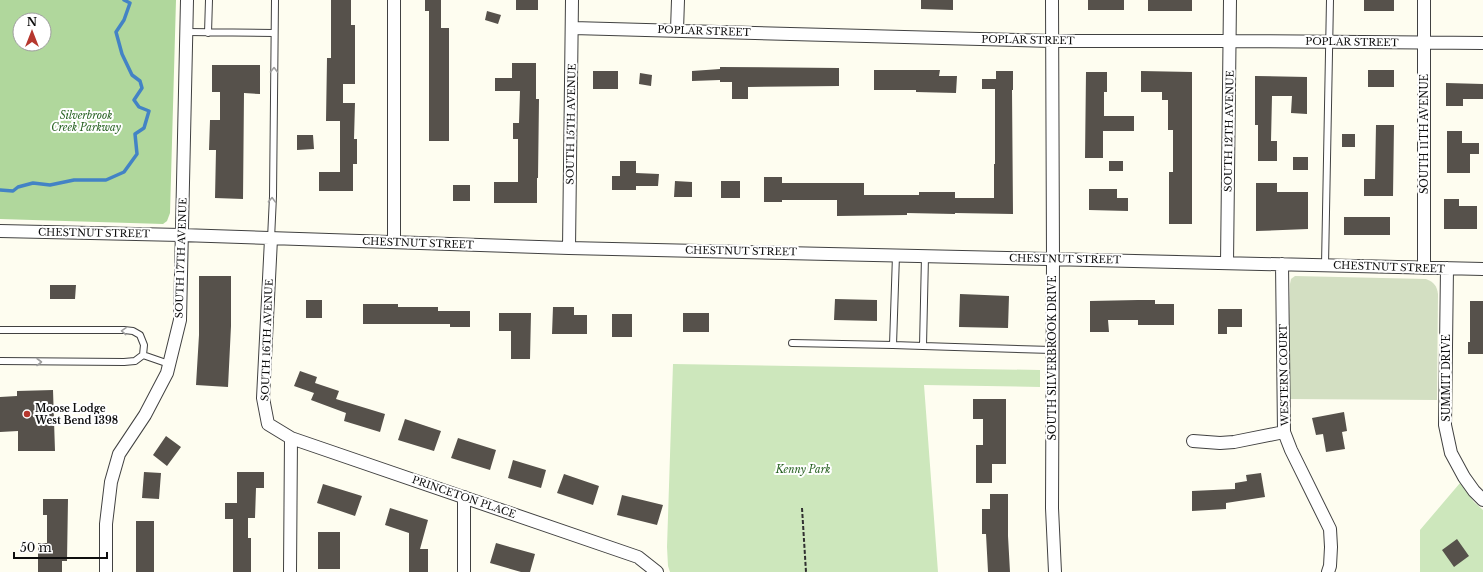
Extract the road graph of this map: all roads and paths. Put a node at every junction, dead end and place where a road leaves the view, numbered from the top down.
1 (187, 0) edge
2 (209, 0) edge
3 (275, 0) edge
4 (394, 0) edge
5 (572, 0) edge
6 (678, 0) edge
7 (1052, 0) edge
8 (1230, 0) edge
9 (1330, 0) edge
10 (1424, 0) edge
11 (573, 28) junction
12 (677, 30) junction
13 (186, 32) junction
14 (208, 33) junction
15 (274, 33) junction
16 (1052, 41) junction
17 (1231, 41) junction
18 (1330, 42) junction
19 (1483, 43) edge
20 (1425, 44) junction
21 (0, 231) edge
22 (182, 235) junction
23 (271, 238) junction
24 (394, 242) junction
25 (569, 248) junction
26 (896, 255) junction
27 (925, 256) junction
28 (1053, 258) junction
29 (1227, 263) junction
30 (1282, 264) junction
31 (1324, 265) junction
32 (1424, 268) junction
33 (1447, 268) junction
34 (1483, 269) edge
35 (0, 330) edge
36 (792, 343) dead end
37 (893, 345) junction
38 (923, 346) junction
39 (1052, 350) junction
40 (144, 354) junction
41 (0, 361) edge
42 (169, 364) junction
43 (1284, 432) junction
44 (291, 438) junction
45 (1193, 442) dead end
46 (464, 497) junction
47 (1483, 500) edge
48 (802, 508) dead end
49 (106, 572) edge
50 (290, 572) edge
51 (464, 572) edge
52 (657, 572) edge
53 (806, 572) edge
54 (1055, 572) edge
55 (1328, 572) edge

1 - 13 street, SOUTH 17TH AVENUE
2 - 14 lane
3 - 15 lane
4 - 24 street
5 - 11 street, SOUTH 15TH AVENUE
6 - 12 street
7 - 16 street, SOUTH SILVERBROOK DRIVE
8 - 17 street, SOUTH 12TH AVENUE
9 - 18 lane
10 - 20 street, SOUTH 11TH AVENUE
11 - 12 street, POPLAR STREET
11 - 25 street, SOUTH 15TH AVENUE
12 - 16 street, POPLAR STREET
13 - 14 lane
13 - 22 street, SOUTH 17TH AVENUE
14 - 15 lane
23 -> 15 lane
16 - 17 street, POPLAR STREET
16 - 28 street, SOUTH SILVERBROOK DRIVE
17 - 18 street, POPLAR STREET
17 - 29 street, SOUTH 12TH AVENUE
18 - 20 street, POPLAR STREET
18 - 31 lane
19 - 20 street, POPLAR STREET
20 - 32 street, SOUTH 11TH AVENUE
21 - 22 street, CHESTNUT STREET
22 - 23 street, CHESTNUT STREET
22 - 42 street, SOUTH 17TH AVENUE
23 - 24 street, CHESTNUT STREET
23 - 44 street, SOUTH 16TH AVENUE
24 - 25 street, CHESTNUT STREET
25 - 26 street, CHESTNUT STREET
26 - 27 street, CHESTNUT STREET
26 - 37 lane
27 - 28 street, CHESTNUT STREET
27 - 38 lane
28 - 29 street, CHESTNUT STREET
28 - 39 street, SOUTH SILVERBROOK DRIVE
29 - 30 street, CHESTNUT STREET
30 - 31 street, CHESTNUT STREET
30 - 43 street, WESTERN COURT
31 - 32 street, CHESTNUT STREET
32 - 33 street, CHESTNUT STREET
33 - 34 street, CHESTNUT STREET
33 - 47 street, SUMMIT DRIVE
40 -> 35 lane
36 - 37 lane
37 - 38 lane
38 - 39 lane
39 - 54 street, SOUTH SILVERBROOK DRIVE
41 -> 40 lane
40 - 42 lane
42 - 49 street, SOUTH 17TH AVENUE
43 - 45 street
43 - 55 street, WESTERN COURT
44 - 46 street, PRINCETON PLACE
44 - 50 street
46 - 51 street
46 - 52 street, PRINCETON PLACE
48 - 53 path

